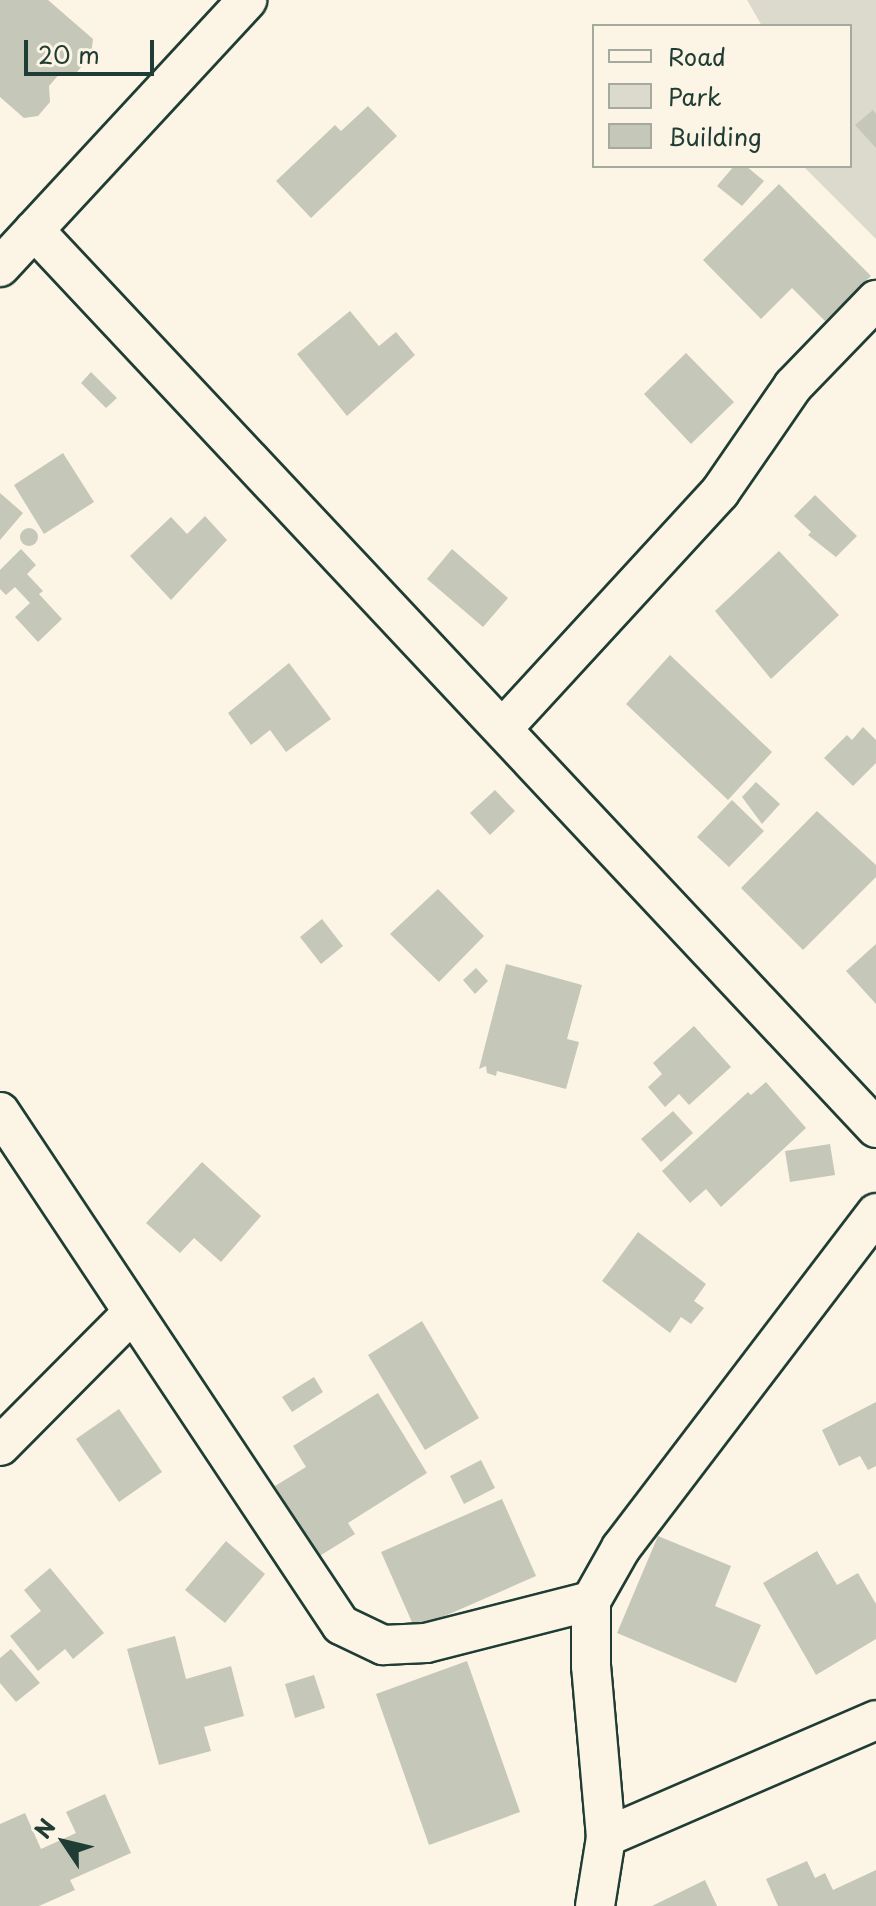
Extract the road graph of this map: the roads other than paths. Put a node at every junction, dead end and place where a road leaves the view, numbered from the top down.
1 (247, 0) edge
2 (34, 230) junction
3 (0, 267) edge
4 (876, 300) edge
5 (504, 727) junction
6 (0, 1112) edge
7 (876, 1128) edge
8 (876, 1213) edge
9 (132, 1313) junction
10 (0, 1446) edge
11 (591, 1601) junction
12 (876, 1720) edge
13 (606, 1837) junction
14 (595, 1906) edge

1 - 2 street
2 - 3 street
2 - 5 street
4 - 5 street
5 - 7 street
6 - 9 street
8 - 11 street
9 - 10 street
9 - 11 street
11 - 13 street
12 - 13 street
13 - 14 street

